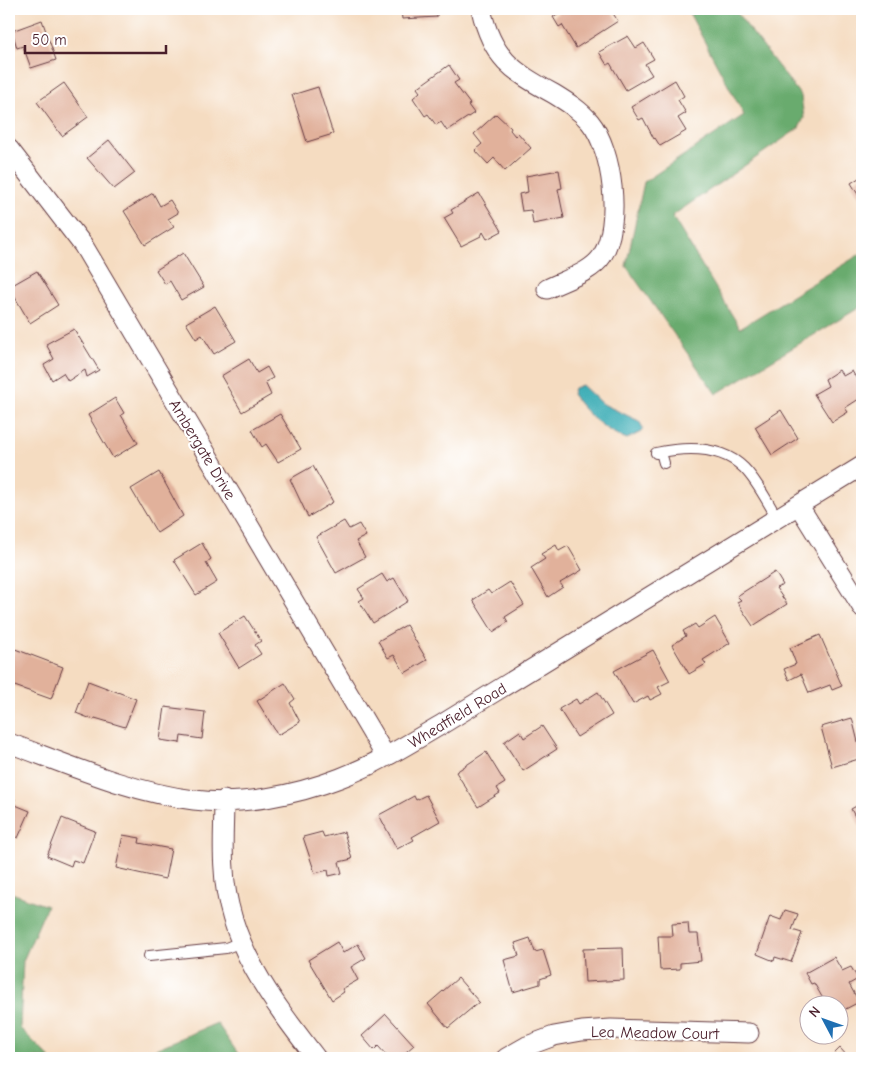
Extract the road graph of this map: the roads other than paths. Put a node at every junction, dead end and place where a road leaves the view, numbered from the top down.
1 (481, 9) edge
2 (9, 150) edge
3 (547, 289) dead end
4 (664, 462) dead end
5 (862, 466) edge
6 (799, 506) junction
7 (778, 519) junction
8 (862, 607) edge
9 (9, 744) edge
10 (386, 757) junction
11 (224, 800) junction
12 (241, 942) junction
13 (149, 956) dead end
14 (749, 1033) dead end
15 (316, 1058) edge
16 (506, 1058) edge

1 - 3 street
2 - 10 street, Ambergate Drive
4 - 7 lane
5 - 6 street, Wheatfield Road
6 - 7 street, Wheatfield Road
6 - 8 street
7 - 10 street, Wheatfield Road
9 - 11 street, Wheatfield Road
10 - 11 street, Wheatfield Road
11 - 12 street
12 - 13 lane
12 - 15 street
14 - 16 street, Lea Meadow Court

